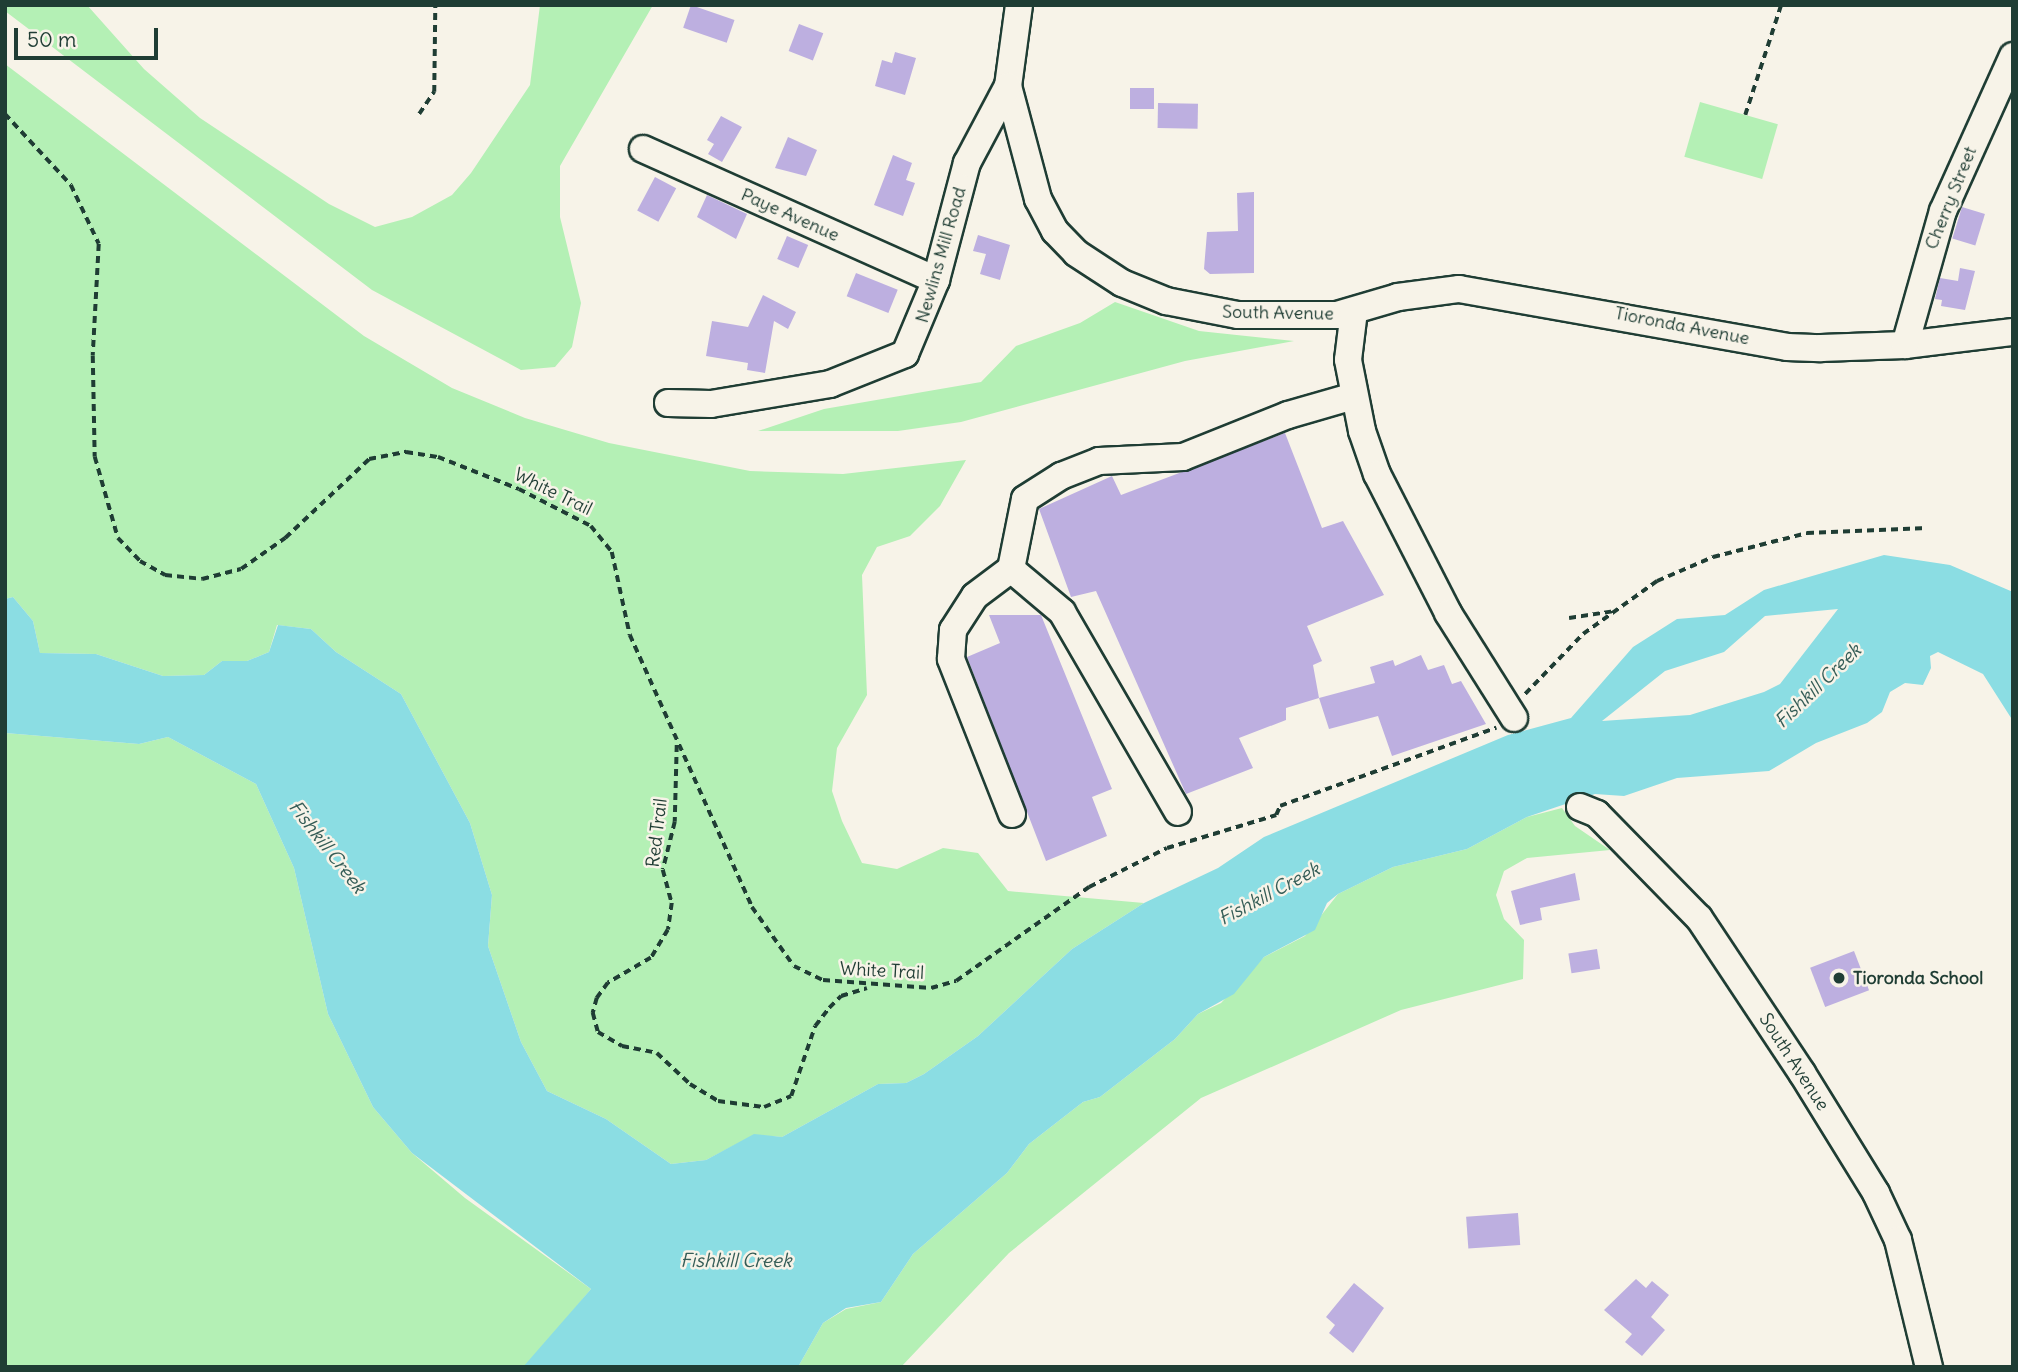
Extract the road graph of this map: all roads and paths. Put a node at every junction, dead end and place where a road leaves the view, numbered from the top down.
1 (435, 5) edge
2 (1019, 5) edge
3 (1782, 5) edge
4 (2013, 56) edge
5 (1008, 86) junction
6 (5, 114) edge
7 (419, 114) dead end
8 (1745, 115) dead end
9 (643, 149) dead end
10 (936, 280) junction
11 (1354, 311) junction
12 (2013, 331) edge
13 (1905, 345) junction
14 (1354, 396) junction
15 (668, 403) dead end
16 (1927, 528) dead end
17 (1011, 569) junction
18 (1619, 610) junction
19 (1569, 618) dead end
20 (1509, 719) junction
21 (677, 740) junction
22 (1580, 807) dead end
23 (1178, 812) dead end
24 (1012, 814) dead end
25 (872, 987) junction
26 (1929, 1367) edge

1 - 7 path
2 - 5 street, South Avenue
3 - 8 path
4 - 13 street, Cherry Street
5 - 10 street, Newlins Mill Road
5 - 11 street, South Avenue
6 - 21 path, White Trail
9 - 10 street, Paye Avenue
10 - 15 street, Newlins Mill Road
11 - 13 street, Tioronda Avenue
11 - 14 street, South Avenue
12 - 13 street, Tioronda Avenue
14 - 17 street
14 - 20 street, South Avenue
16 - 18 path
17 - 23 street
17 - 24 street
18 - 19 path
18 - 20 path
20 - 25 path, White Trail
21 - 25 path, White Trail
21 - 25 path, Red Trail
22 - 26 street, South Avenue

